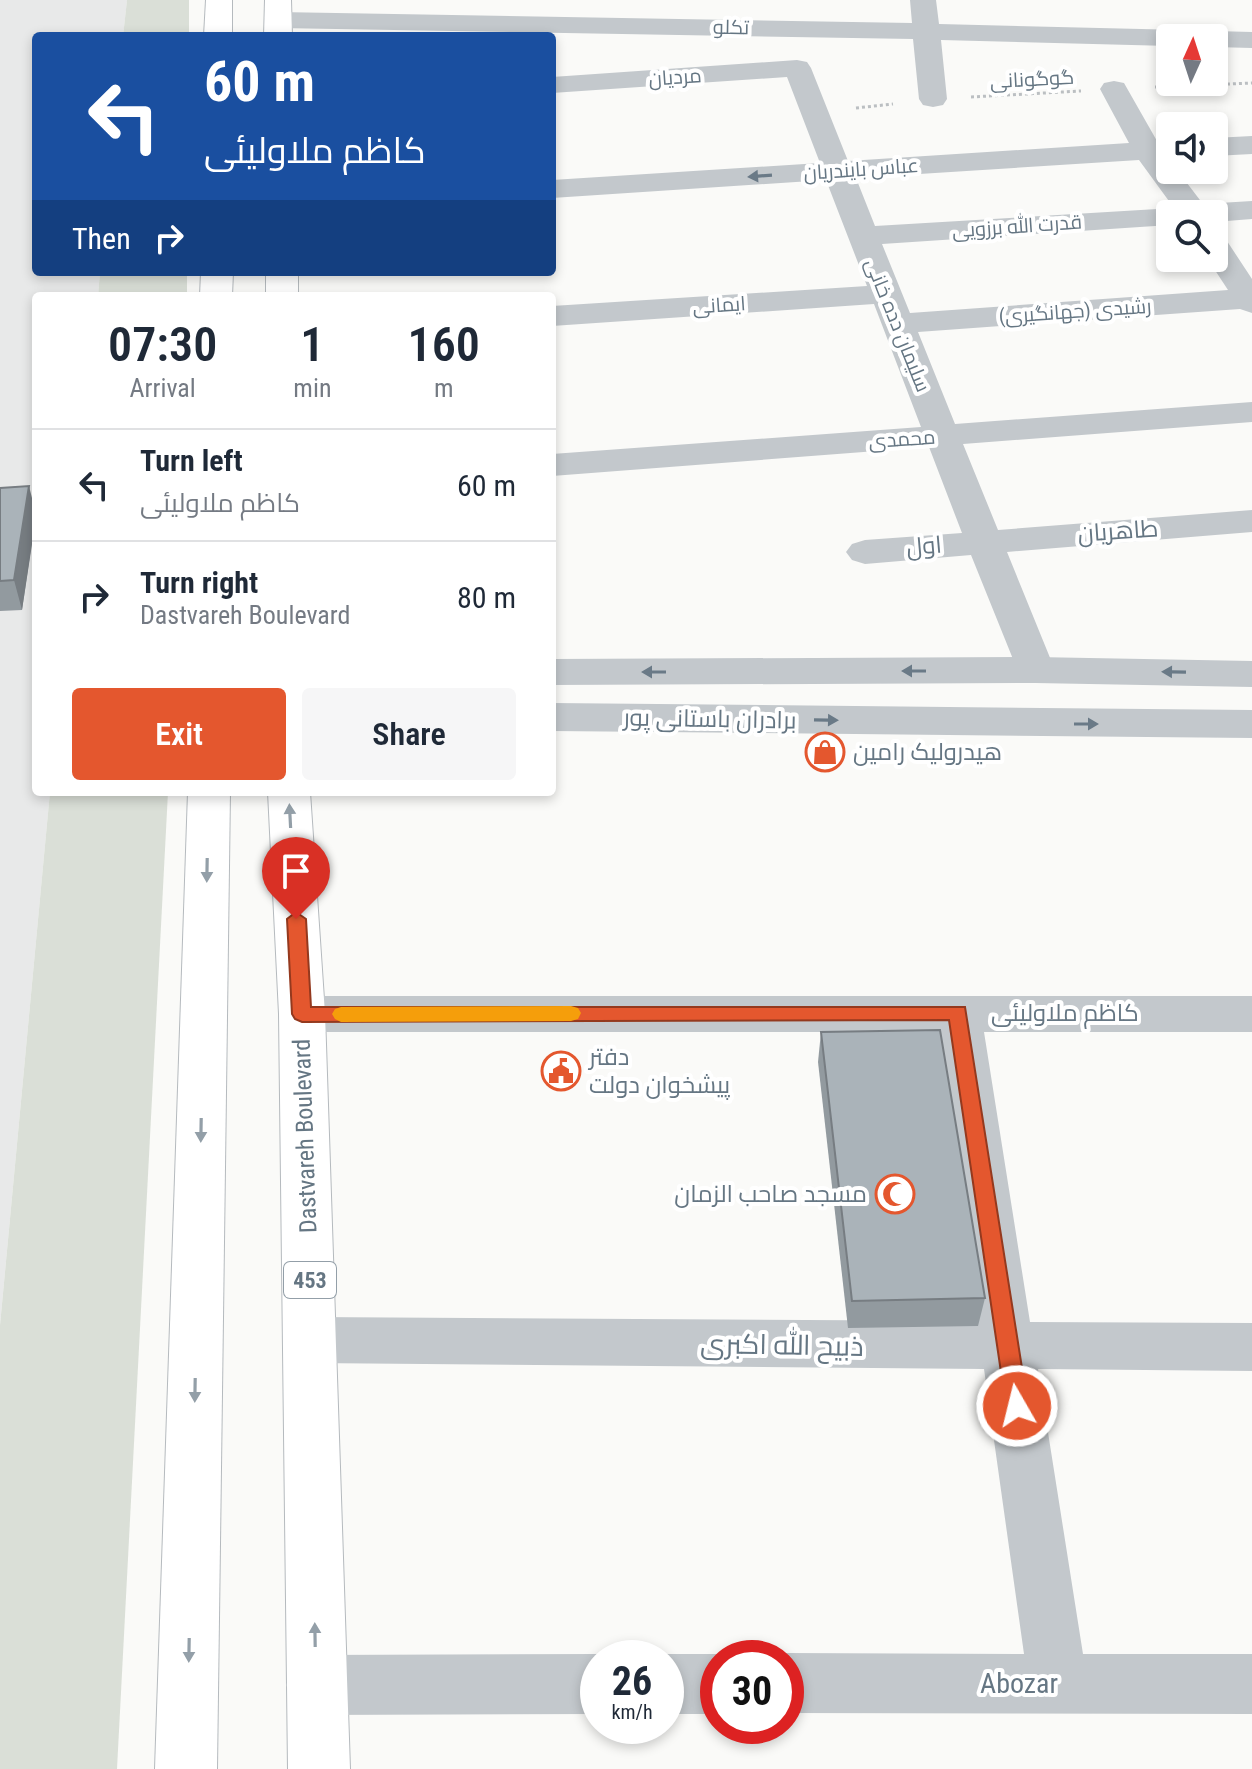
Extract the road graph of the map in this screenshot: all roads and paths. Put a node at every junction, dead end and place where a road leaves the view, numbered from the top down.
1 (219, 0) edge
2 (923, 0) edge
3 (278, 19) edge
4 (926, 31) junction
5 (218, 32) edge
6 (1156, 37) edge
7 (1228, 39) edge
8 (1252, 40) edge
9 (797, 68) joint
10 (1252, 83) edge
11 (556, 85) edge
12 (1114, 89) junction
13 (933, 99) junction
14 (815, 114) junction
15 (1252, 145) edge
16 (1156, 146) edge
17 (1228, 146) edge
18 (1156, 150) edge
19 (838, 171) junction
20 (556, 189) edge
21 (1252, 210) edge
22 (1228, 212) edge
23 (1156, 217) edge
24 (863, 236) junction
25 (1228, 266) edge
26 (1251, 300) edge
27 (892, 309) junction
28 (556, 316) edge
29 (1252, 412) edge
30 (942, 436) junction
31 (556, 465) edge
32 (1252, 521) edge
33 (984, 541) junction
34 (865, 552) dead end
35 (1035, 670) junction
36 (556, 672) edge
37 (1252, 674) edge
38 (556, 717) edge
39 (1252, 724) edge
40 (209, 796) edge
41 (289, 796) edge
42 (958, 1013) junction
43 (302, 1014) junction
44 (1252, 1014) edge
45 (311, 1340) junction
46 (1008, 1347) junction
47 (1252, 1347) edge
48 (804, 1683) edge
49 (1058, 1683) junction
50 (580, 1684) edge
51 (1252, 1684) edge
52 (316, 1685) junction
53 (186, 1769) edge
54 (319, 1769) edge

1 - 5 main road
2 - 4 street
3 - 4 street, تکلو
4 - 6 street, تکلو
4 - 13 street
7 - 8 street
9 - 11 street, مردیان
9 - 14 street, سلیمان دده خانی
10 - 12 path, گوگونانی
12 - 13 path, گوگونانی
12 - 16 street
13 - 14 path, گوگونانی
14 - 19 street, سلیمان دده خانی
15 - 17 street
18 - 19 street, عباس بایندریان
19 -> 20 street, عباس بایندریان
19 - 24 street, سلیمان دده خانی
21 - 22 street
23 - 24 street, قدرت الله برزویی
24 - 27 street, سلیمان دده خانی
25 - 26 street
26 - 27 street, رشیدی (جهانگیری)
27 - 28 street, ایمانی
27 - 30 street, سلیمان دده خانی
29 - 30 street, محمدی
30 - 31 street, محمدی
30 - 33 street, سلیمان دده خانی
32 - 33 street, طاهریان
33 - 34 street, اول
33 - 35 street, سلیمان دده خانی
35 -> 36 street, برادران باستانی پور
37 -> 35 street, برادران باستانی پور
38 -> 39 street, برادران باستانی پور
40 -> 53 main road
43 -> 41 main road, Dastvareh Boulevard / 453
42 - 43 street, کاظم ملاولیئی
42 - 44 street, کاظم ملاولیئی
42 - 46 street
43 - 45 main road, Dastvareh Boulevard / 453
45 - 46 street, ذبیح الله اکبری
52 -> 45 main road, Dastvareh Boulevard / 453
46 - 47 street, ذبیح الله اکبری
46 - 49 street
48 - 49 street, Abozar
49 - 51 street, Abozar
50 - 52 street
52 - 54 main road, Dastvareh Boulevard / 453

